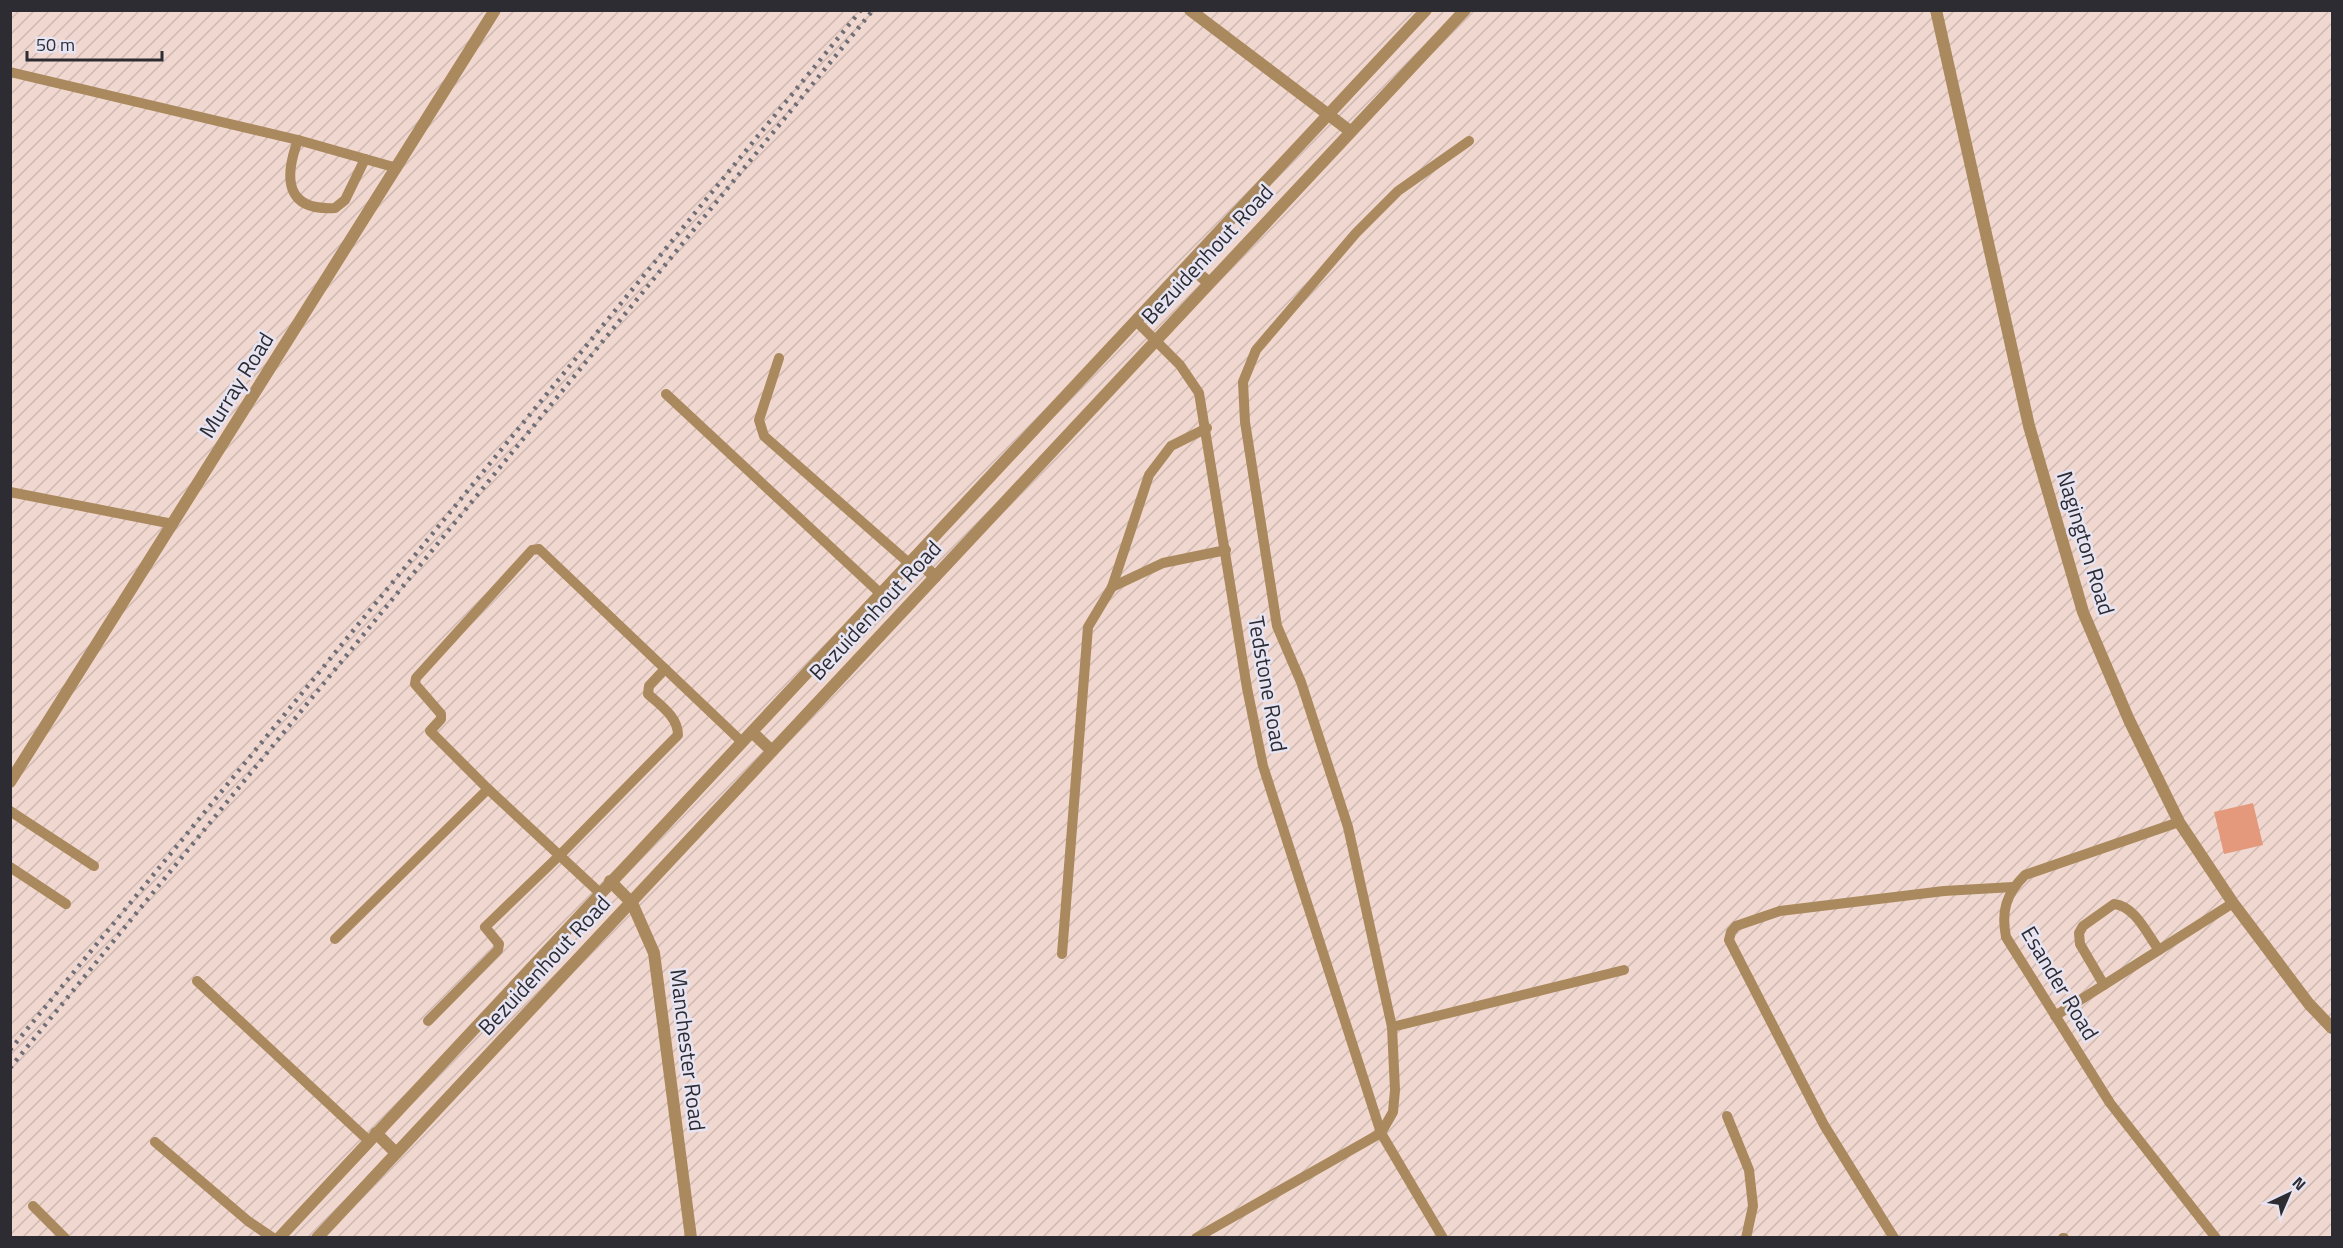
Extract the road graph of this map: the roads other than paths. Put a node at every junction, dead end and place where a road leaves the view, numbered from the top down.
1 (495, 10) edge
2 (1190, 10) edge
3 (1426, 10) edge
4 (1465, 10) edge
5 (1936, 10) edge
6 (10, 72) edge
7 (1328, 114) junction
8 (1350, 131) junction
9 (298, 140) junction
10 (1469, 141) dead end
11 (365, 159) junction
12 (397, 168) junction
13 (1189, 265) junction
14 (1209, 283) junction
15 (1137, 322) junction
16 (1155, 341) junction
17 (779, 358) dead end
18 (666, 394) dead end
19 (1207, 428) junction
20 (10, 492) edge
21 (173, 524) junction
22 (1226, 550) junction
23 (913, 561) junction
24 (935, 577) junction
25 (1112, 587) junction
26 (881, 594) junction
27 (665, 669) junction
28 (752, 732) junction
29 (742, 742) junction
30 (772, 752) junction
31 (10, 782) edge
32 (488, 789) junction
33 (10, 811) edge
34 (2179, 822) junction
35 (560, 855) junction
36 (94, 866) dead end
37 (10, 867) edge
38 (610, 882) junction
39 (2013, 887) junction
40 (600, 893) junction
41 (632, 903) junction
42 (2233, 903) junction
43 (66, 904) dead end
44 (335, 939) dead end
45 (2159, 950) junction
46 (1062, 954) dead end
47 (1624, 970) dead end
48 (197, 981) dead end
49 (2104, 985) junction
50 (2055, 1016) junction
51 (428, 1021) dead end
52 (1392, 1027) junction
53 (2332, 1028) edge
54 (1727, 1116) dead end
55 (1382, 1133) junction
56 (373, 1137) junction
57 (155, 1142) dead end
58 (396, 1153) junction
59 (33, 1206) dead end
60 (65, 1238) edge
61 (273, 1238) edge
62 (279, 1238) edge
63 (317, 1238) edge
64 (691, 1238) edge
65 (1196, 1238) edge
66 (1443, 1238) edge
67 (1746, 1238) edge
68 (1894, 1238) edge
69 (2216, 1238) edge

1 - 12 street, Murray Road
2 - 7 street
3 - 7 street, Bezuidenhout Road
4 - 8 street, Bezuidenhout Road
5 - 34 street, Nagington Road
6 - 9 lane
7 - 8 street
7 - 13 street, Bezuidenhout Road
8 - 14 street, Bezuidenhout Road
9 - 11 lane
9 - 11 lane
10 - 52 lane
11 - 12 lane
12 - 21 street, Murray Road
13 - 14 street
13 - 15 street, Bezuidenhout Road
14 - 16 street, Bezuidenhout Road
15 - 16 lane, Tedstone Road
15 - 23 street, Bezuidenhout Road
16 - 19 lane, Tedstone Road
16 - 24 street, Bezuidenhout Road
17 - 23 lane
18 - 26 lane
19 - 22 lane, Tedstone Road
19 - 25 lane
20 - 21 lane
21 - 31 street, Murray Road
22 - 25 lane
22 - 55 lane, Tedstone Road
23 - 24 street
23 - 26 street, Bezuidenhout Road
24 - 30 street, Bezuidenhout Road
25 - 46 lane
26 - 28 street, Bezuidenhout Road
27 - 29 lane
27 - 32 lane
27 - 35 lane
28 - 29 street, Bezuidenhout Road
28 - 30 street
29 - 38 street, Bezuidenhout Road
30 - 41 street, Bezuidenhout Road
32 - 35 lane
32 - 44 lane
33 - 36 lane
34 - 39 lane
34 - 42 street, Nagington Road
35 - 40 lane
35 - 51 lane
37 - 43 lane
38 - 40 street, Bezuidenhout Road
38 - 41 street, Manchester Road
39 - 50 lane, Esander Road
39 - 68 lane
40 - 56 street, Bezuidenhout Road
41 - 58 street, Bezuidenhout Road
41 - 64 street, Manchester Road
42 - 45 lane
42 - 53 street, Nagington Road
45 - 49 lane
45 - 49 lane
47 - 52 lane
48 - 56 lane
49 - 50 lane
50 - 69 lane, Esander Road
52 - 55 lane
54 - 67 lane
55 - 65 lane
55 - 66 lane, Tedstone Road
56 - 58 street
56 - 62 street, Bezuidenhout Road
57 - 61 lane
58 - 63 street, Bezuidenhout Road
59 - 60 lane

